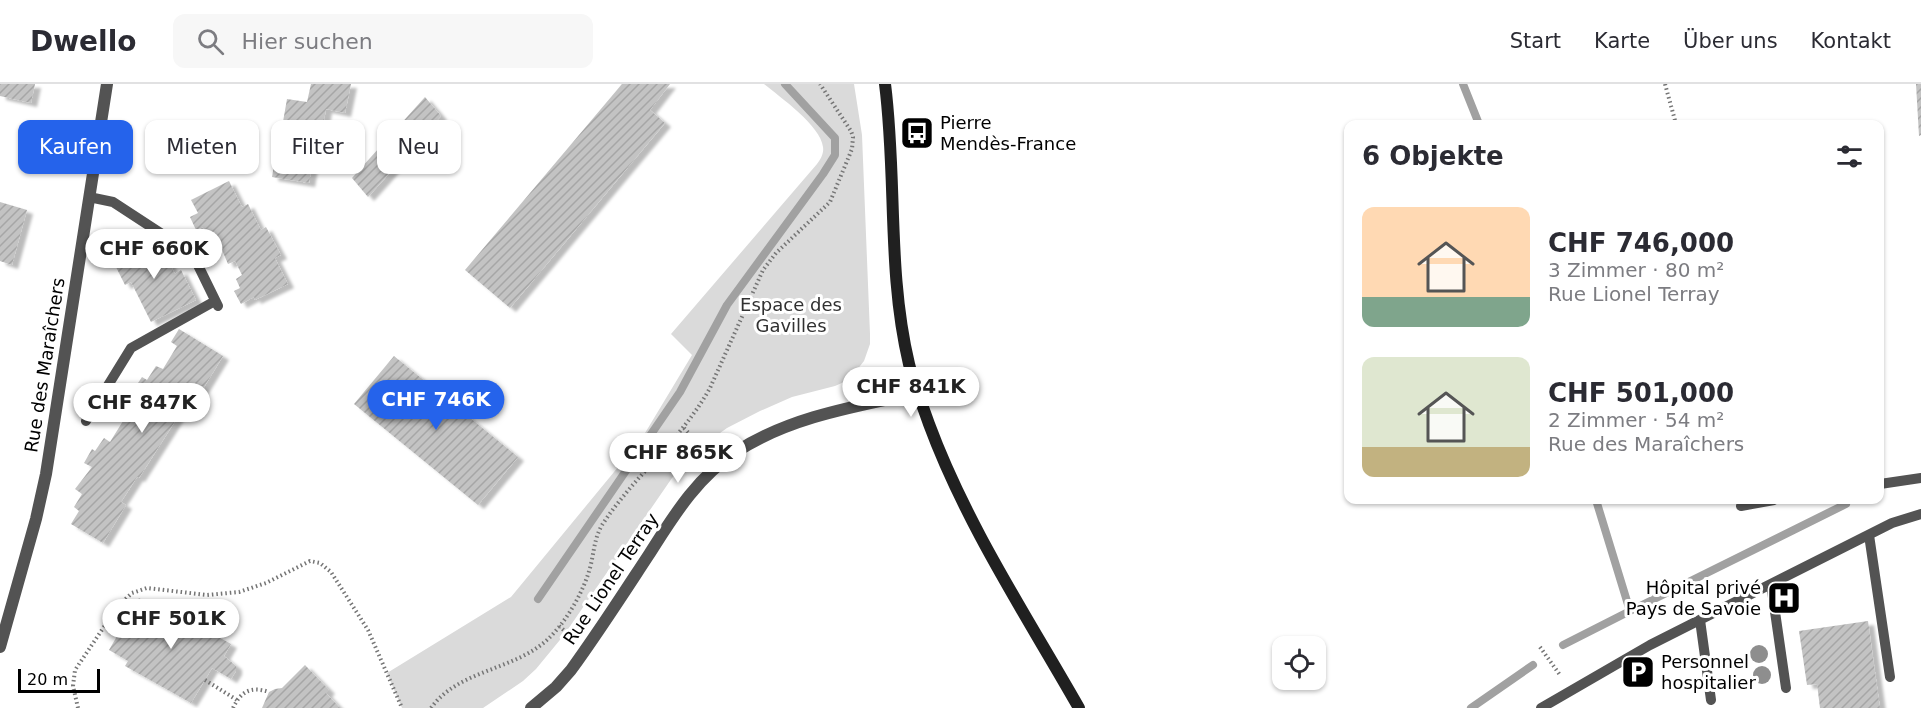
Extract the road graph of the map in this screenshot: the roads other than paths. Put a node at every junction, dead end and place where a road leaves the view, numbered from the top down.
1 (107, 84) edge
2 (885, 84) edge
3 (89, 196) junction
4 (918, 393) junction
5 (86, 421) dead end
6 (1921, 478) edge
7 (1884, 483) edge
8 (1752, 504) edge
9 (1741, 506) dead end
10 (1921, 514) edge
11 (1869, 535) junction
12 (1771, 584) junction
13 (1700, 620) junction
14 (0, 647) edge
15 (1890, 677) dead end
16 (1786, 688) dead end
17 (1711, 700) dead end
18 (531, 708) edge
19 (1079, 708) edge
20 (1541, 708) edge

1 - 3 street, Rue des Maraîchers
2 - 4 main road
3 - 5 lane
3 - 14 street, Rue des Maraîchers
4 - 18 street, Rue Lionel Terray
4 - 19 main road
6 - 7 lane
8 - 9 lane
10 - 11 lane
11 - 12 lane
11 - 15 lane
12 - 13 lane
12 - 16 lane
13 - 17 lane
13 - 20 lane

